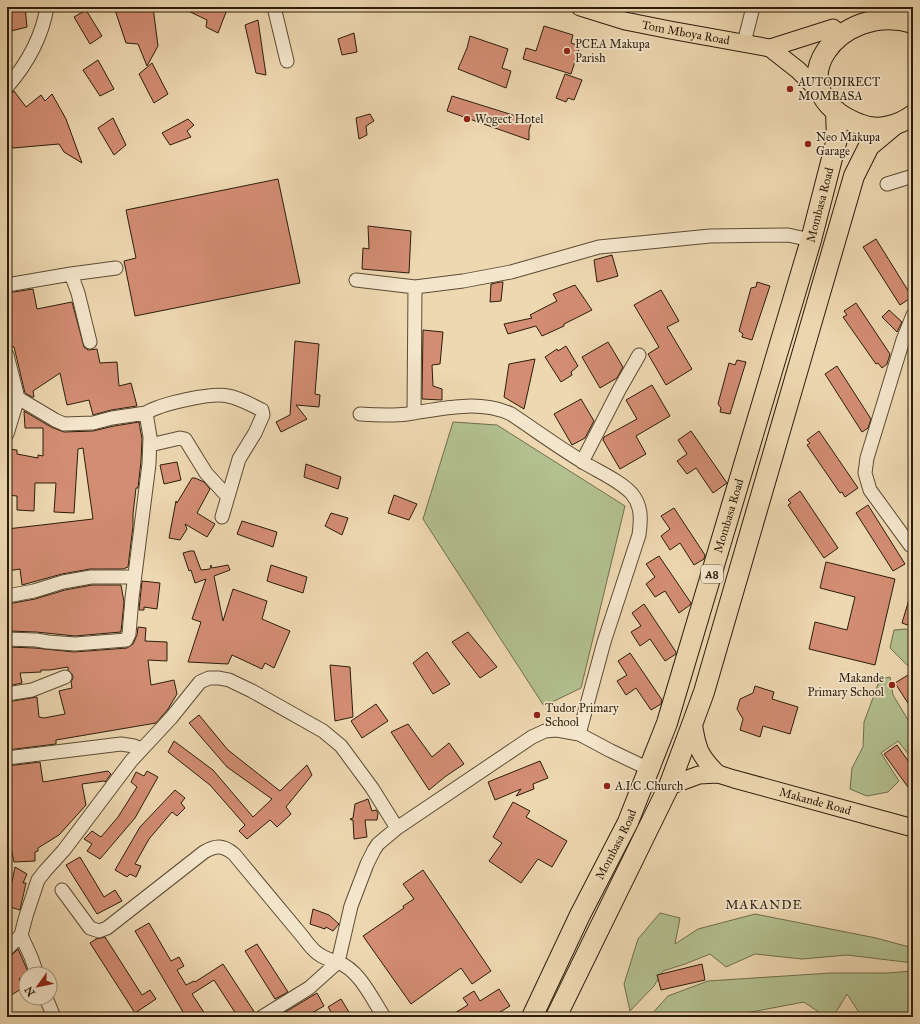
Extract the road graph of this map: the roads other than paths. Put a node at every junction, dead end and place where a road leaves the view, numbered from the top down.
1 (47, 7) edge
2 (274, 7) edge
3 (753, 7) edge
4 (585, 8) edge
5 (875, 8) edge
6 (908, 15) edge
7 (834, 28) junction
8 (744, 43) junction
9 (770, 48) junction
10 (287, 61) dead end
11 (7, 86) edge
12 (831, 105) junction
13 (906, 121) edge
14 (913, 176) edge
15 (887, 184) dead end
16 (811, 240) junction
17 (116, 268) dead end
18 (71, 274) junction
19 (356, 280) dead end
20 (7, 284) edge
21 (415, 287) junction
22 (913, 315) edge
23 (90, 342) dead end
24 (7, 355) edge
25 (640, 355) dead end
26 (18, 398) junction
27 (146, 413) junction
28 (414, 413) junction
29 (360, 414) dead end
30 (7, 434) edge
31 (150, 445) junction
32 (582, 462) junction
33 (228, 497) junction
34 (222, 517) dead end
35 (913, 547) edge
36 (134, 577) junction
37 (7, 596) edge
38 (7, 640) edge
39 (65, 677) dead end
40 (7, 694) edge
41 (693, 722) junction
42 (579, 734) junction
43 (142, 749) junction
44 (7, 758) edge
45 (649, 769) junction
46 (718, 774) junction
47 (670, 786) junction
48 (397, 828) junction
49 (913, 828) edge
50 (62, 890) dead end
51 (22, 935) junction
52 (7, 949) edge
53 (338, 962) junction
54 (34, 966) edge
55 (49, 1006) edge
56 (54, 1017) edge
57 (262, 1017) edge
58 (384, 1017) edge
59 (532, 1017) edge
60 (556, 1017) edge

1 - 11 street
2 - 10 street
3 - 8 street
4 - 8 main road, Tom Mboya Road
5 - 6 highway, A8
5 - 7 highway, A8
7 - 9 main road
7 - 12 highway, A8
8 - 9 main road, Tom Mboya Road
9 - 12 main road
12 - 13 highway, A8
12 - 16 highway, Mombasa Road / A8
13 - 41 highway, Mombasa Road / A8
14 - 15 street
16 - 21 street
16 - 45 highway, Mombasa Road / A8
17 - 18 street
18 - 20 street
18 - 23 street
19 - 21 street
21 - 28 street
22 - 35 street
24 - 26 street
25 - 32 street
26 - 27 street
26 - 30 street
27 - 31 street
27 - 33 street
28 - 29 street
28 - 32 street
31 - 33 street
31 - 36 street
32 - 42 street
33 - 34 street
36 - 37 street
36 - 38 street
39 - 40 street
41 - 46 main road, Makande Road
41 - 47 highway, Mombasa Road / A8
42 - 45 street
42 - 48 street
43 - 44 street
43 - 48 street
43 - 51 street
45 - 59 highway, Mombasa Road / A8
46 - 47 main road, Makande Road
46 - 49 main road, Makande Road
47 - 60 highway, Mombasa Road / A8
48 - 53 street
50 - 53 street
51 - 52 street
51 - 54 street
53 - 57 street
53 - 58 street
55 - 56 street

